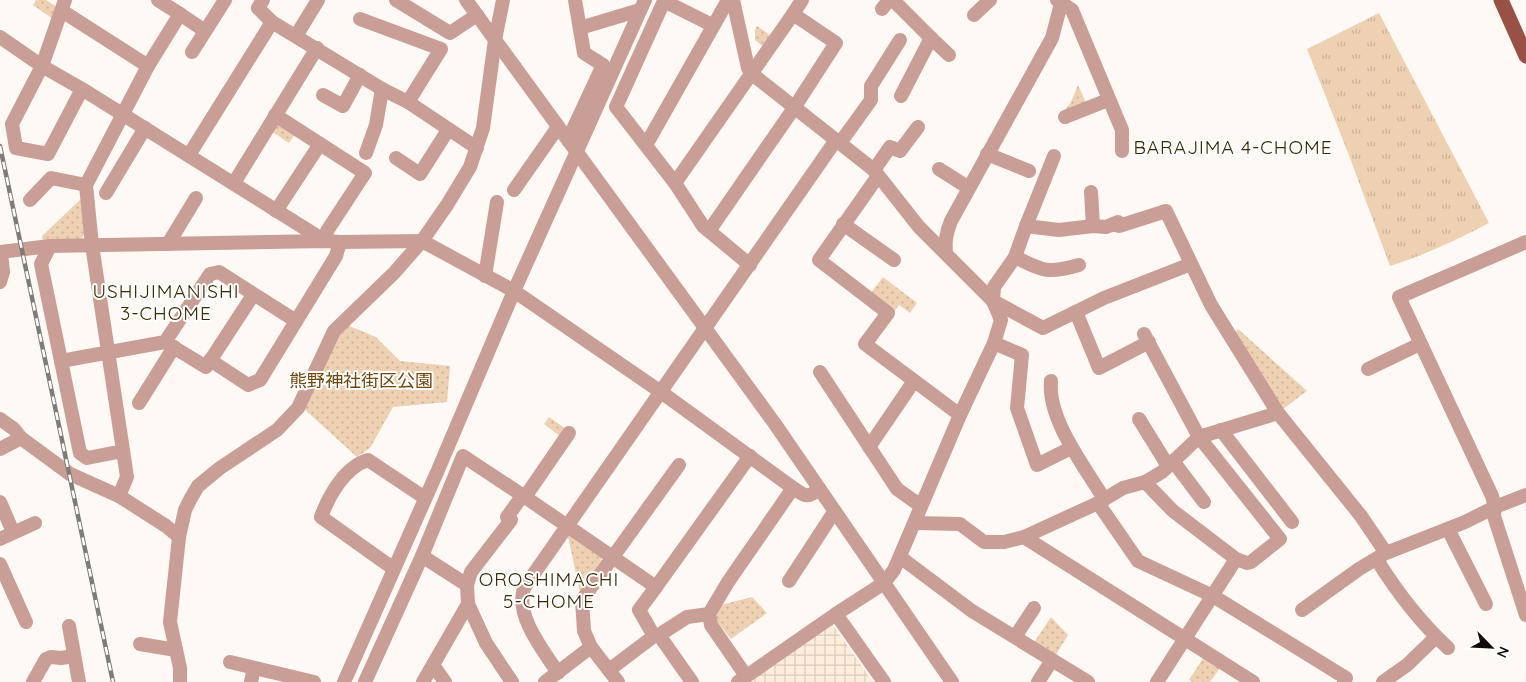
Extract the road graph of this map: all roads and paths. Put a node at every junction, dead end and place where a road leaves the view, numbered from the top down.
1 (225, 0) edge
2 (263, 0) edge
3 (318, 0) edge
4 (396, 0) edge
5 (466, 0) edge
6 (503, 0) edge
7 (576, 0) edge
8 (728, 0) edge
9 (733, 0) edge
10 (802, 0) edge
11 (893, 0) edge
12 (990, 0) edge
13 (1500, 0) edge
14 (163, 1) edge
15 (1060, 1) edge
16 (642, 5) edge
17 (63, 6) edge
18 (180, 14) junction
19 (793, 14) junction
20 (477, 15) junction
21 (974, 15) dead end
22 (360, 19) dead end
23 (272, 22) junction
24 (712, 25) junction
25 (580, 28) junction
26 (205, 31) junction
27 (296, 36) junction
28 (0, 37) edge
29 (931, 38) junction
30 (495, 40) junction
31 (900, 40) dead end
32 (316, 48) junction
33 (192, 52) dead end
34 (949, 55) dead end
35 (1526, 56) edge
36 (42, 66) junction
37 (148, 66) junction
38 (752, 74) junction
39 (360, 75) junction
40 (82, 89) junction
41 (382, 89) junction
42 (323, 95) dead end
43 (902, 96) dead end
44 (1108, 100) junction
45 (408, 102) junction
46 (794, 108) junction
47 (122, 114) junction
48 (276, 115) junction
49 (1065, 116) dead end
50 (558, 127) junction
51 (918, 127) dead end
52 (146, 128) junction
53 (448, 130) junction
54 (568, 140) junction
55 (838, 142) junction
56 (320, 144) junction
57 (646, 145) junction
58 (477, 148) junction
59 (1122, 152) dead end
60 (366, 153) dead end
61 (577, 153) junction
62 (987, 154) junction
63 (189, 155) junction
64 (1054, 156) dead end
65 (396, 158) dead end
66 (939, 169) dead end
67 (1029, 171) dead end
68 (876, 173) junction
69 (234, 183) junction
70 (675, 183) junction
71 (86, 185) junction
72 (969, 188) junction
73 (514, 190) dead end
74 (1091, 192) dead end
75 (106, 193) dead end
76 (196, 198) dead end
77 (30, 200) dead end
78 (497, 202) dead end
79 (276, 211) junction
80 (843, 224) junction
81 (1026, 226) junction
82 (1093, 226) junction
83 (709, 231) junction
84 (325, 241) junction
85 (422, 241) junction
86 (340, 242) junction
87 (1526, 242) edge
88 (168, 244) junction
89 (92, 245) junction
90 (50, 246) junction
91 (0, 252) edge
92 (946, 253) junction
93 (1015, 257) junction
94 (894, 260) dead end
95 (1191, 264) junction
96 (750, 265) junction
97 (1079, 265) dead end
98 (485, 276) junction
99 (0, 282) edge
100 (514, 291) junction
101 (253, 295) junction
102 (993, 301) junction
103 (1076, 312) junction
104 (296, 321) junction
105 (706, 329) junction
106 (994, 343) junction
107 (170, 344) junction
108 (1420, 344) junction
109 (108, 352) junction
110 (210, 360) junction
111 (61, 361) junction
112 (1368, 369) dead end
113 (820, 372) dead end
114 (914, 381) junction
115 (1051, 381) dead end
116 (661, 392) junction
117 (139, 403) dead end
118 (1278, 413) junction
119 (960, 415) junction
120 (0, 419) edge
121 (1139, 419) dead end
122 (1221, 430) junction
123 (569, 433) dead end
124 (1199, 437) junction
125 (21, 438) junction
126 (868, 447) junction
127 (1071, 448) junction
128 (0, 449) edge
129 (123, 451) junction
130 (750, 456) junction
131 (1170, 463) junction
132 (679, 465) dead end
133 (1145, 482) junction
134 (793, 488) junction
135 (819, 489) junction
136 (1526, 495) edge
137 (119, 496) junction
138 (524, 496) junction
139 (425, 498) junction
140 (1101, 501) junction
141 (0, 502) edge
142 (1204, 502) dead end
143 (921, 506) junction
144 (1495, 507) junction
145 (834, 512) junction
146 (1292, 522) dead end
147 (35, 523) dead end
148 (915, 523) junction
149 (567, 526) junction
150 (1448, 528) junction
151 (13, 532) junction
152 (179, 537) junction
153 (1024, 537) junction
154 (0, 539) edge
155 (422, 556) junction
156 (1381, 556) junction
157 (612, 557) junction
158 (900, 557) junction
159 (1236, 559) junction
160 (0, 564) edge
161 (394, 569) junction
162 (789, 581) dead end
163 (884, 583) junction
164 (467, 585) junction
165 (656, 587) junction
166 (1213, 596) junction
167 (468, 604) junction
168 (1486, 604) dead end
169 (1034, 608) dead end
170 (1302, 610) dead end
171 (709, 614) junction
172 (836, 614) junction
173 (1526, 615) edge
174 (26, 622) dead end
175 (69, 626) dead end
176 (657, 636) junction
177 (1436, 637) junction
178 (1014, 638) junction
179 (1184, 639) junction
180 (140, 644) dead end
181 (591, 647) junction
182 (1448, 648) dead end
183 (176, 650) junction
184 (74, 656) junction
185 (1052, 660) junction
186 (230, 662) dead end
187 (433, 665) junction
188 (254, 668) junction
189 (609, 670) junction
190 (558, 673) junction
191 (742, 679) edge
192 (33, 682) edge
193 (80, 682) edge
194 (180, 682) edge
195 (251, 682) edge
196 (314, 682) edge
197 (345, 682) edge
198 (365, 682) edge
199 (423, 682) edge
200 (445, 682) edge
201 (512, 682) edge
202 (545, 682) edge
203 (618, 682) edge
204 (692, 682) edge
205 (884, 682) edge
206 (952, 682) edge
207 (1038, 682) edge
208 (1088, 682) edge
209 (1157, 682) edge
210 (1253, 682) edge
211 (1344, 682) edge
212 (1383, 682) edge

1 - 26 street
2 - 23 street
3 - 27 street
4 - 20 street
5 - 20 street
6 - 30 street
7 - 25 street
8 - 24 street
9 - 38 street
10 - 19 street
11 - 29 street
12 - 21 street
13 - 35 main road
14 - 18 street
15 - 44 street
15 - 62 street
16 - 25 street
16 - 61 street
17 - 36 street
17 - 37 street
18 - 26 street
18 - 37 street
19 - 38 street
19 - 46 street
20 - 30 street
22 - 45 street
23 - 27 street
23 - 63 street
24 - 57 street
24 - 57 street
25 - 54 street
26 - 33 street
27 - 32 street
28 - 36 street
29 - 34 street
29 - 43 street
30 - 50 street
30 - 58 street
31 - 55 street
32 - 39 street
32 - 48 street
36 - 40 street
36 - 40 street
37 - 47 street
38 - 46 street
38 - 70 street
39 - 41 street
39 - 42 street
40 - 47 street
41 - 45 street
41 - 60 street
44 - 49 street
44 - 59 street
45 - 53 street
46 - 55 street
46 - 83 street
47 - 52 street
47 - 71 street
48 - 56 street
48 - 69 street
50 - 54 street
50 - 73 street
51 - 68 street
52 - 63 street
52 - 75 street
53 - 58 street
53 - 65 street
54 - 61 street
55 - 68 street
55 - 96 street
56 - 79 street
56 - 84 street
57 - 70 street
58 - 85 street
61 - 100 street
61 - 105 street
62 - 67 street
62 - 72 street
63 - 69 street
64 - 81 street
66 - 72 street
68 - 80 street
68 - 92 street
69 - 79 street
70 - 83 street
71 - 77 street
71 - 89 street
72 - 92 street
74 - 82 street
76 - 88 street
78 - 98 street
79 - 84 street
80 - 94 street
80 - 114 street
81 - 82 street
81 - 93 street
82 - 95 street
83 - 96 street
84 - 86 street
84 - 88 street
85 - 86 street
85 - 98 street
85 - 152 street
86 - 104 street
87 - 108 street
88 - 89 street
89 - 90 street
89 - 109 street
90 - 91 street
90 - 111 street
91 - 99 street
92 - 102 street
93 - 97 street
93 - 102 street
95 - 103 street
95 - 118 street
96 - 105 street
98 - 100 street
100 - 116 street
100 - 139 street
101 - 104 street
101 - 107 street
101 - 110 street
102 - 103 street
102 - 106 street
103 - 124 street
104 - 110 street
105 - 116 street
105 - 135 street
106 - 119 street
106 - 127 street
107 - 109 street
107 - 110 street
107 - 117 street
108 - 112 street
108 - 144 street
109 - 111 street
109 - 129 street
111 - 129 street
113 - 126 street
114 - 119 street
114 - 126 street
115 - 127 street
116 - 130 street
116 - 149 street
118 - 122 street
118 - 156 street
119 - 143 street
120 - 125 street
121 - 131 street
122 - 124 street
122 - 146 street
123 - 138 street
124 - 131 street
124 - 159 street
125 - 128 street
125 - 137 street
126 - 143 street
127 - 140 street
129 - 137 street
130 - 134 street
130 - 165 street
131 - 133 street
131 - 142 street
132 - 157 street
133 - 140 street
133 - 159 street
134 - 135 street
134 - 171 street
135 - 145 street
136 - 144 street
137 - 152 street
138 - 149 street
138 - 155 street
138 - 164 street
139 - 161 street
139 - 161 street
140 - 153 street
140 - 166 street
141 - 151 street
143 - 148 street
144 - 150 street
144 - 173 street
145 - 162 street
145 - 163 street
147 - 151 street
148 - 153 street
148 - 158 street
149 - 157 street
149 - 190 street
150 - 156 street
150 - 168 street
151 - 154 street
152 - 183 street
153 - 179 street
155 - 164 street
155 - 198 street
156 - 170 street
156 - 177 street
157 - 165 street
157 - 181 street
158 - 163 street
158 - 178 street
159 - 166 street
160 - 174 street
161 - 197 street
163 - 172 street
163 - 206 street
164 - 167 street
165 - 176 street
166 - 179 street
166 - 211 street
167 - 187 street
167 - 201 street
169 - 178 street
171 - 176 street
171 - 191 street
172 - 191 street
172 - 205 street
175 - 184 street
176 - 189 street
176 - 204 street
177 - 182 street
177 - 212 street
178 - 185 street
179 - 209 street
179 - 210 street
180 - 183 street
181 - 189 street
181 - 190 street
183 - 194 street
184 - 192 street
184 - 193 street
185 - 207 street
185 - 208 street
186 - 188 street
187 - 199 street
187 - 200 street
188 - 195 street
188 - 196 street
189 - 203 street
190 - 202 street

